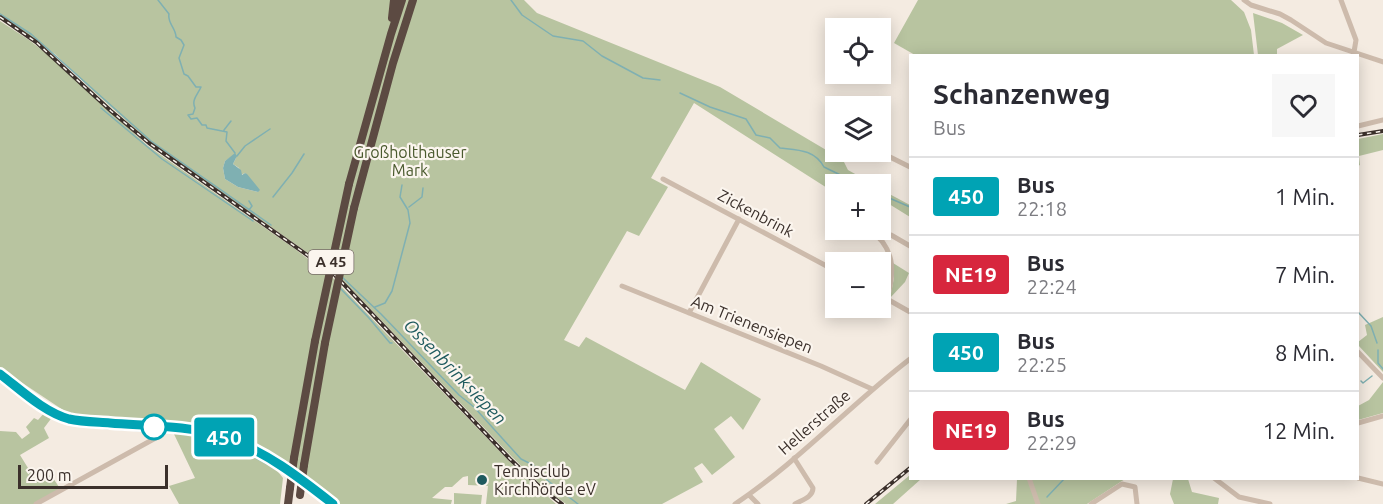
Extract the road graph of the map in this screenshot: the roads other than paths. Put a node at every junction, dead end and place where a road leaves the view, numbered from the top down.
1 (394, 0) edge
2 (402, 0) edge
3 (413, 0) edge
4 (1244, 0) edge
5 (1341, 0) edge
6 (391, 34) junction
7 (405, 43) dead end
8 (1354, 52) junction
9 (1383, 62) edge
10 (393, 63) junction
11 (1383, 120) edge
12 (1359, 126) edge
13 (891, 158) edge
14 (909, 166) edge
15 (663, 179) dead end
16 (739, 219) junction
17 (891, 235) edge
18 (909, 245) edge
19 (825, 265) edge
20 (622, 286) dead end
21 (891, 301) edge
22 (909, 311) edge
23 (689, 313) junction
24 (1359, 353) edge
25 (909, 360) edge
26 (0, 374) edge
27 (1383, 378) edge
28 (872, 389) junction
29 (1383, 416) edge
30 (909, 421) edge
31 (1359, 423) edge
32 (163, 428) junction
33 (794, 458) junction
34 (877, 462) dead end
35 (1359, 478) edge
36 (1030, 480) edge
37 (1217, 480) edge
38 (1383, 484) edge
39 (749, 495) junction
40 (299, 500) edge
41 (36, 504) edge
42 (288, 504) edge
43 (333, 504) edge
44 (735, 504) edge
45 (758, 504) edge
46 (795, 504) edge
47 (1038, 504) edge
48 (1091, 504) edge
49 (1137, 504) edge
50 (1270, 504) edge

1 - 6 highway
2 - 6 highway, A 45
3 - 10 highway, A 45
4 - 8 street
5 - 8 street
6 - 42 highway, A 45, bridge
7 - 10 highway
8 - 9 street
10 - 40 highway, A 45, bridge
11 - 12 street
13 - 14 street
15 - 16 street, Zickenbrink
16 - 19 street, Zickenbrink
16 - 23 street
17 - 18 street
20 - 23 street, Am Trienensiepen
21 - 22 street
23 - 28 street, Am Trienensiepen
24 - 27 street
25 - 28 street, Hellerstraße
26 - 32 main road
28 - 33 street, Hellerstraße
29 - 31 street
30 - 34 street
32 - 41 street
32 - 43 main road
33 - 39 street, Hellerstraße
33 - 46 street
35 - 38 street
36 - 47 street
37 - 50 street
39 - 44 street, Hellerstraße
39 - 45 street
48 - 49 street

